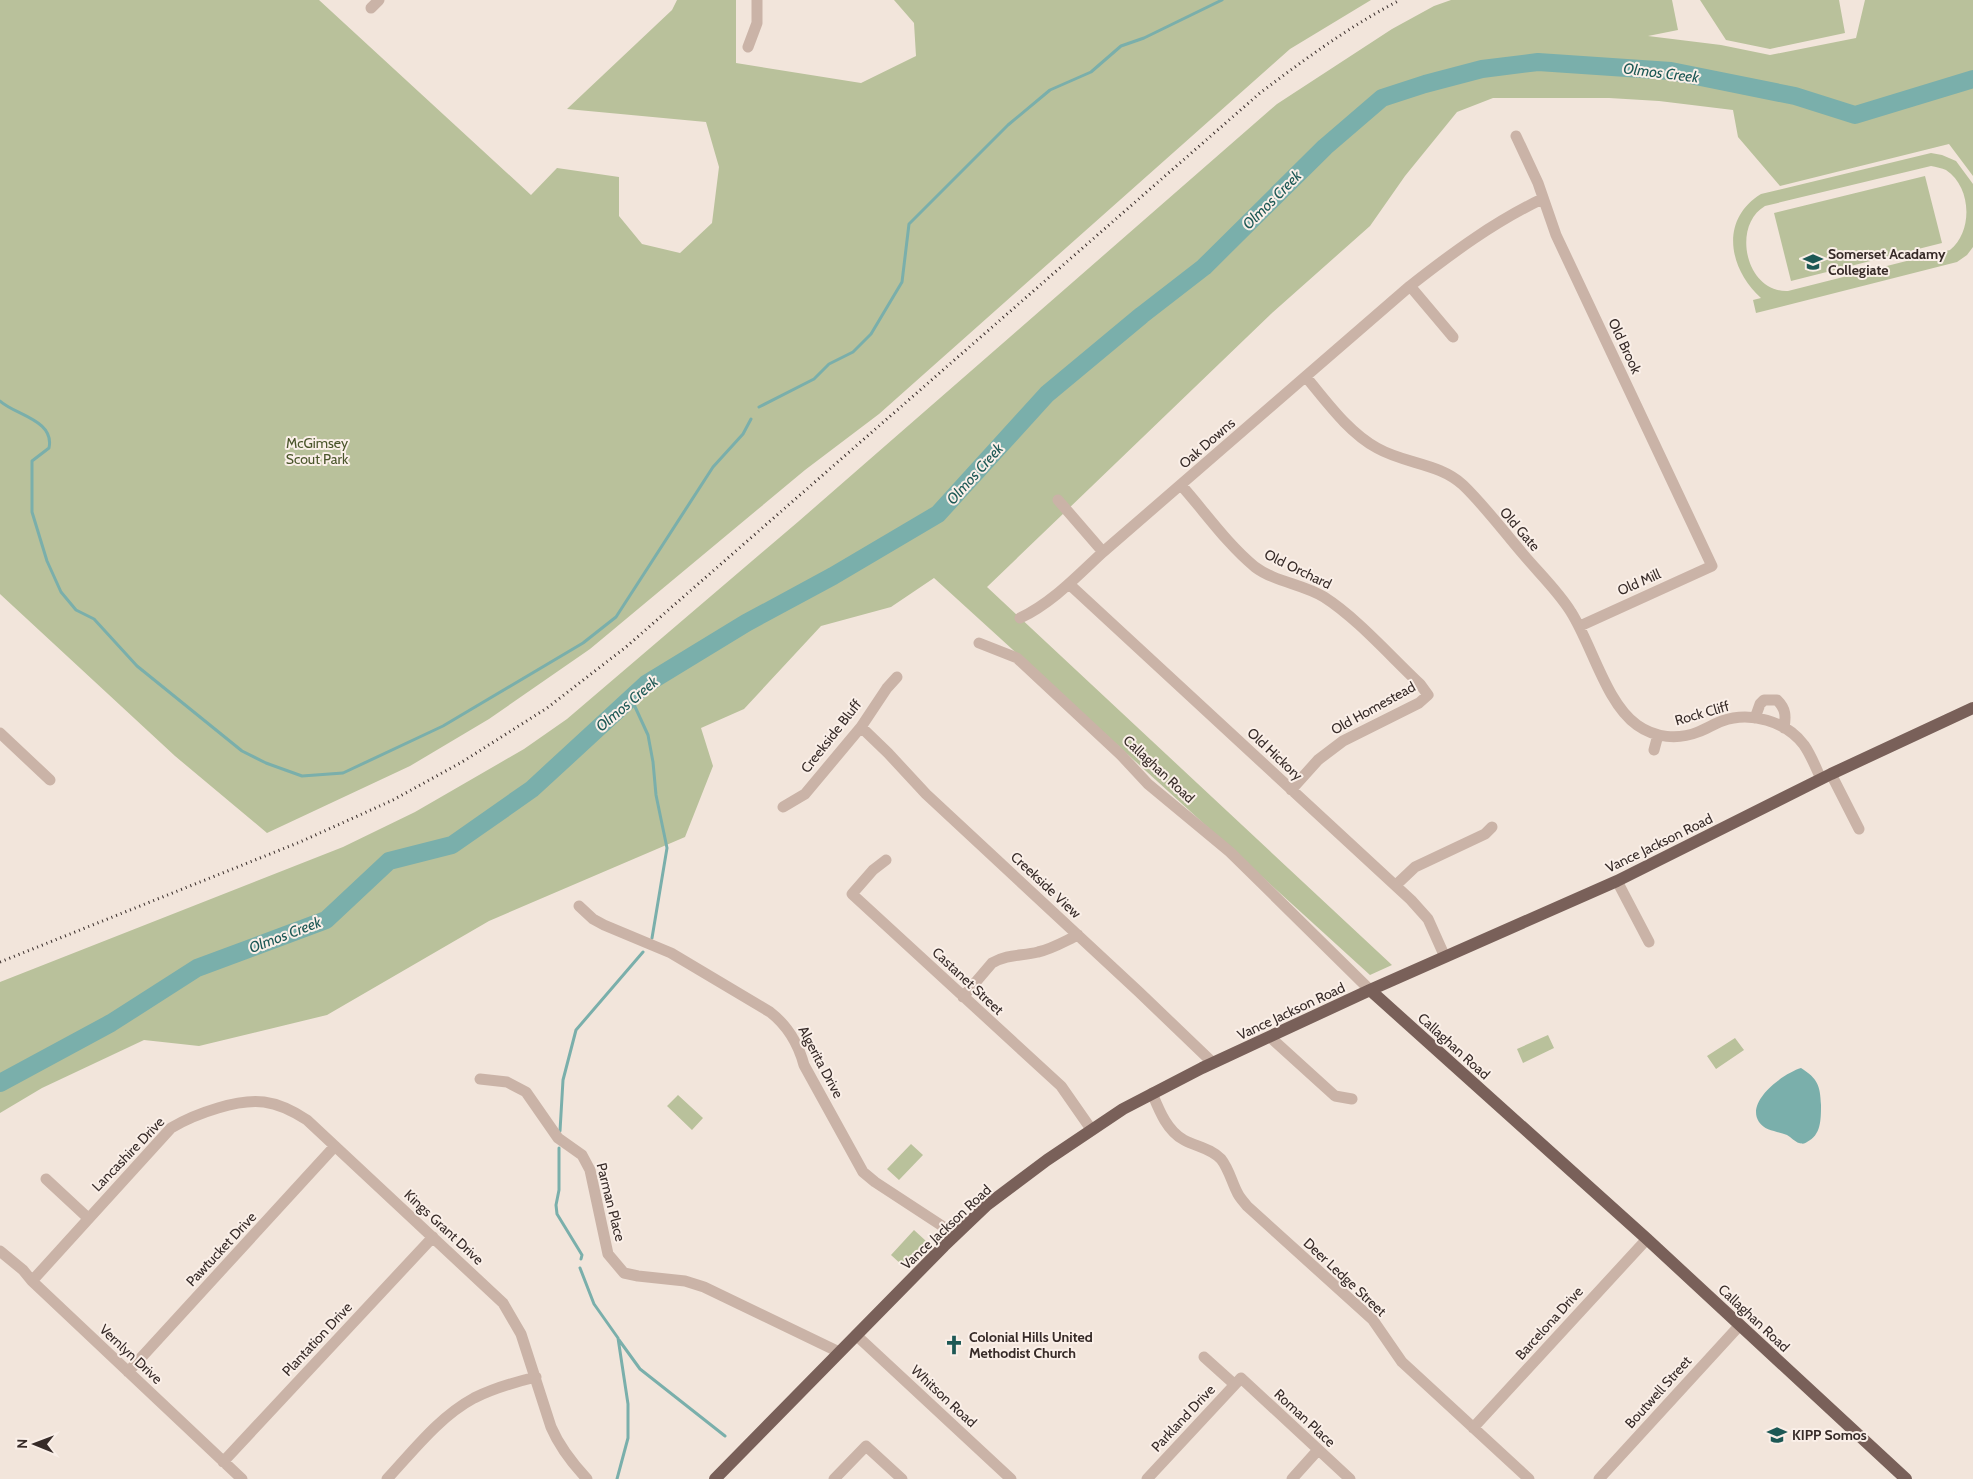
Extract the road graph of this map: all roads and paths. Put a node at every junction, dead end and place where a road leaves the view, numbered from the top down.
1 (757, 0) edge
2 (748, 47) dead end
3 (1516, 136) dead end
4 (1542, 199) junction
5 (1410, 286) junction
6 (1453, 337) dead end
7 (1306, 377) junction
8 (1181, 485) junction
9 (1058, 500) dead end
10 (1103, 552) junction
11 (1712, 566) joint
12 (1069, 584) junction
13 (1020, 618) dead end
14 (1580, 626) junction
15 (980, 643) dead end
16 (897, 677) dead end
17 (1428, 695) joint
18 (1973, 708) edge
19 (1754, 718) junction
20 (861, 727) junction
21 (1784, 728) junction
22 (0, 733) edge
23 (1658, 736) junction
24 (1654, 750) dead end
25 (1826, 776) junction
26 (50, 780) dead end
27 (1291, 790) junction
28 (783, 807) dead end
29 (1492, 828) dead end
30 (1859, 829) dead end
31 (886, 860) dead end
32 (1617, 880) junction
33 (1396, 885) junction
34 (579, 906) dead end
35 (1078, 935) junction
36 (1649, 942) dead end
37 (1445, 957) junction
38 (1370, 990) junction
39 (963, 997) junction
40 (1270, 1037) junction
41 (1213, 1063) junction
42 (480, 1079) dead end
43 (1152, 1093) junction
44 (1352, 1099) dead end
45 (194, 1116) joint
46 (1091, 1129) junction
47 (335, 1146) junction
48 (46, 1179) dead end
49 (88, 1218) junction
50 (956, 1235) junction
51 (433, 1237) junction
52 (1647, 1239) junction
53 (0, 1251) edge
54 (32, 1281) junction
55 (1740, 1325) junction
56 (856, 1335) junction
57 (839, 1352) junction
58 (1204, 1357) dead end
59 (128, 1372) junction
60 (536, 1377) junction
61 (1238, 1381) junction
62 (1474, 1428) junction
63 (1318, 1450) junction
64 (224, 1462) junction
65 (242, 1479) edge
66 (387, 1479) edge
67 (587, 1479) edge
68 (715, 1479) edge
69 (834, 1479) edge
70 (902, 1479) edge
71 (1011, 1479) edge
72 (1147, 1479) edge
73 (1292, 1479) edge
74 (1350, 1479) edge
75 (1529, 1479) edge
76 (1599, 1479) edge
77 (1906, 1479) edge

1 - 2 street
3 - 4 street, Old Brook
4 - 5 street, Oak Downs
4 - 11 street, Old Brook
5 - 6 street
5 - 7 street, Oak Downs
7 - 8 street, Oak Downs
7 - 14 street, Old Gate
8 - 10 street, Oak Downs
8 - 17 street, Old Orchard
9 - 10 street
10 - 12 street, Oak Downs
11 - 14 street, Old Mill
12 - 13 street, Oak Downs
12 - 27 street, Old Hickory
14 - 23 street, Old Gate
15 - 38 street, Callaghan Road
16 - 20 street, Creekside Bluff
17 - 27 street, Old Homestead
18 - 25 main road, Vance Jackson Road
19 - 21 street, Rock Cliff
19 - 21 street
19 - 23 street, Rock Cliff
20 - 28 street, Creekside Bluff
20 - 35 street, Creekside View
21 - 25 street, Rock Cliff
22 - 26 street
23 - 24 street
25 - 30 street, Rock Cliff
25 - 32 main road, Vance Jackson Road
27 - 33 street, Old Hickory
29 - 33 street
31 - 39 street, Castanet Street
32 - 36 street
32 - 37 main road, Vance Jackson Road
33 - 37 street, Old Hickory
34 - 50 street, Algerita Drive
35 - 39 street
35 - 41 street, Creekside View
37 - 38 main road, Vance Jackson Road
38 - 40 main road, Vance Jackson Road
38 - 52 main road, Callaghan Road
39 - 46 street, Castanet Street
40 - 41 main road, Vance Jackson Road
40 - 44 street
41 - 43 main road, Vance Jackson Road
42 - 57 street, Parman Place
43 - 46 main road, Vance Jackson Road
43 - 62 street, Deer Ledge Street
45 - 47 street, Kings Grant Drive
45 - 49 street, Lancashire Drive
46 - 50 main road, Vance Jackson Road
47 - 51 street, Kings Grant Drive
47 - 59 street, Pawtucket Drive
48 - 49 street
49 - 54 street, Lancashire Drive
50 - 56 main road, Vance Jackson Road
51 - 60 street, Kings Grant Drive
51 - 64 street, Plantation Drive
52 - 55 main road, Callaghan Road
52 - 62 street, Barcelona Drive
53 - 54 street, Vernlyn Drive
54 - 59 street, Vernlyn Drive
55 - 76 street, Boutwell Street
55 - 77 main road, Callaghan Road
56 - 57 main road, Vance Jackson Road
56 - 71 street, Whitson Road
57 - 68 main road, Vance Jackson Road
58 - 61 street, Roman Place
59 - 64 street, Vernlyn Drive
60 - 66 street
60 - 67 street, Kings Grant Drive
61 - 63 street, Roman Place
61 - 72 street, Parkland Drive
62 - 75 street, Deer Ledge Street
63 - 73 street
63 - 74 street, Roman Place
64 - 65 street, Vernlyn Drive
69 - 70 street

